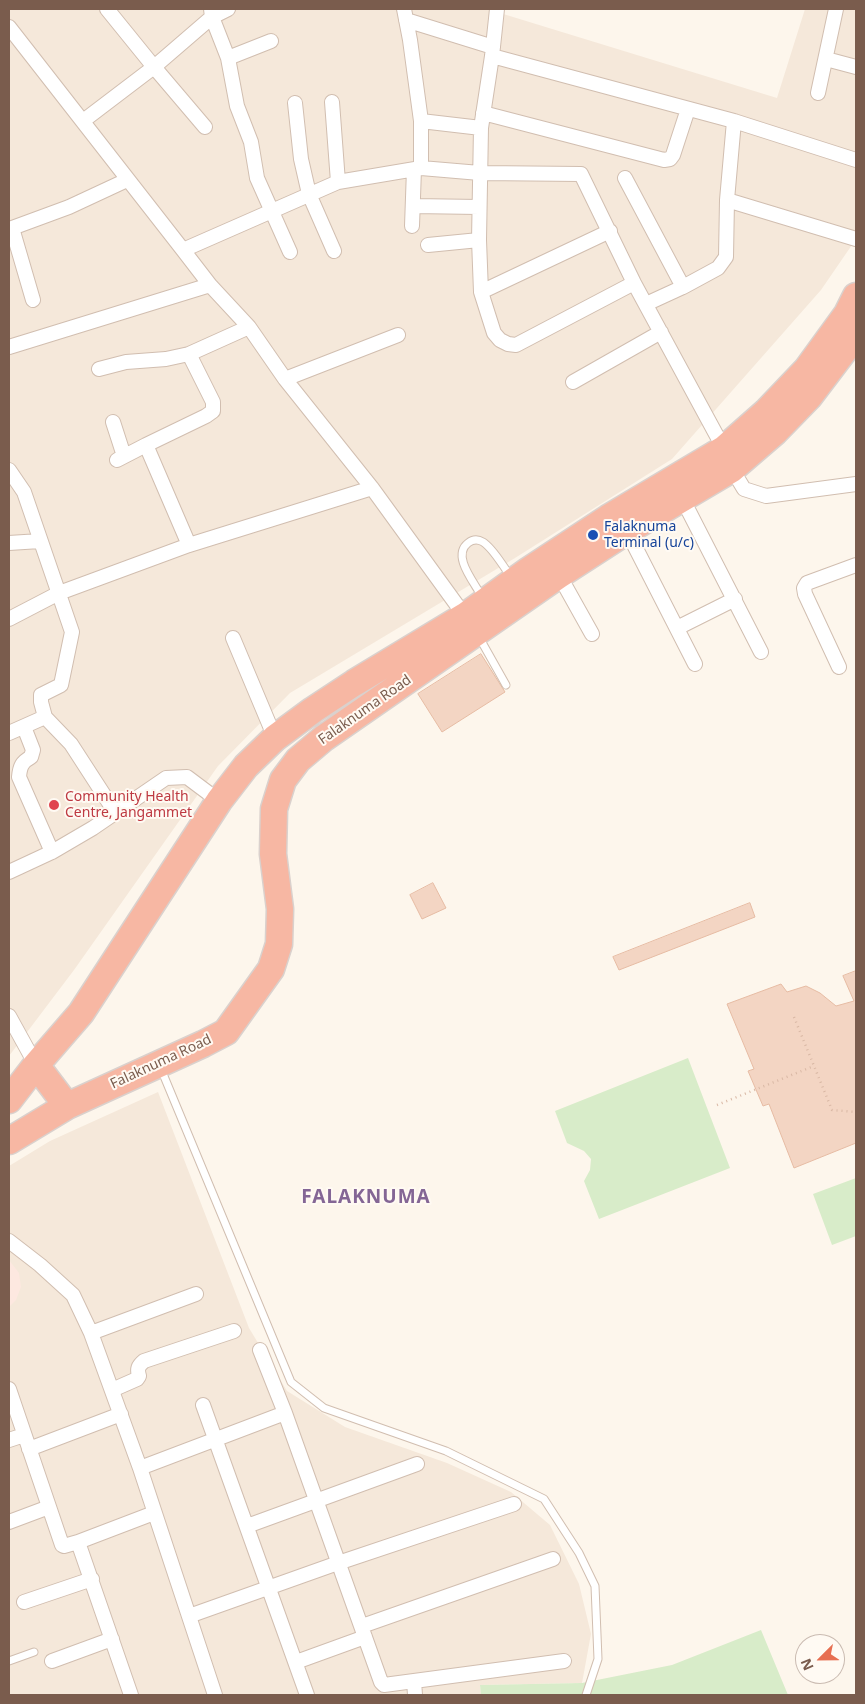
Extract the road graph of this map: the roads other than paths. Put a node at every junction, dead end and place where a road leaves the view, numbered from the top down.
1 (107, 9) edge
2 (228, 9) edge
3 (497, 9) edge
4 (836, 9) edge
5 (211, 13) edge
6 (405, 15) edge
7 (9, 27) edge
8 (271, 41) dead end
9 (492, 51) junction
10 (228, 58) junction
11 (826, 59) junction
12 (856, 66) edge
13 (154, 67) junction
14 (818, 94) dead end
15 (332, 102) dead end
16 (296, 104) dead end
17 (688, 109) junction
18 (483, 113) junction
19 (734, 120) junction
20 (83, 121) junction
21 (421, 121) junction
22 (205, 127) dead end
23 (480, 128) junction
24 (856, 160) edge
25 (418, 169) junction
26 (480, 173) junction
27 (625, 178) dead end
28 (127, 180) junction
29 (338, 182) junction
30 (309, 194) junction
31 (728, 200) junction
32 (413, 206) junction
33 (479, 207) junction
34 (272, 210) junction
35 (412, 226) dead end
36 (11, 228) edge
37 (610, 231) junction
38 (856, 238) edge
39 (479, 240) junction
40 (428, 245) dead end
41 (183, 250) junction
42 (334, 251) dead end
43 (290, 252) dead end
44 (634, 283) junction
45 (210, 285) junction
46 (683, 287) junction
47 (481, 292) junction
48 (856, 296) edge
49 (33, 300) dead end
50 (646, 304) junction
51 (248, 327) junction
52 (661, 332) junction
53 (398, 336) dead end
54 (844, 340) edge
55 (9, 347) edge
56 (189, 354) junction
57 (99, 368) dead end
58 (285, 379) junction
59 (573, 382) dead end
60 (113, 422) dead end
61 (146, 445) junction
62 (728, 459) junction
63 (9, 470) edge
64 (856, 484) edge
65 (372, 488) junction
66 (682, 498) junction
67 (627, 531) junction
68 (40, 541) junction
69 (9, 543) edge
70 (189, 545) junction
71 (856, 565) edge
72 (559, 575) junction
73 (514, 581) junction
74 (58, 593) junction
75 (735, 599) junction
76 (475, 616) junction
77 (9, 619) edge
78 (677, 628) junction
79 (592, 634) dead end
80 (233, 638) dead end
81 (761, 652) dead end
82 (695, 664) dead end
83 (839, 667) dead end
84 (506, 685) dead end
85 (45, 717) junction
86 (24, 727) junction
87 (9, 733) edge
88 (274, 738) junction
89 (219, 801) junction
90 (115, 812) junction
91 (52, 852) junction
92 (9, 872) edge
93 (9, 1016) edge
94 (159, 1064) junction
95 (36, 1065) junction
96 (9, 1100) edge
97 (67, 1106) junction
98 (9, 1141) edge
99 (9, 1241) edge
100 (196, 1294) dead end
101 (234, 1331) dead end
102 (90, 1333) junction
103 (260, 1350) dead end
104 (9, 1389) edge
105 (112, 1390) junction
106 (203, 1405) dead end
107 (285, 1413) junction
108 (121, 1414) junction
109 (24, 1434) junction
110 (215, 1439) junction
111 (9, 1440) edge
112 (29, 1449) junction
113 (417, 1464) dead end
114 (140, 1468) junction
115 (316, 1500) junction
116 (514, 1504) dead end
117 (49, 1507) junction
118 (154, 1513) junction
119 (9, 1522) edge
120 (247, 1526) junction
121 (78, 1542) junction
122 (553, 1559) dead end
123 (338, 1563) junction
124 (92, 1579) junction
125 (269, 1588) junction
126 (24, 1602) dead end
127 (188, 1616) junction
128 (364, 1632) junction
129 (112, 1639) junction
130 (34, 1652) dead end
131 (9, 1661) edge
132 (52, 1661) dead end
133 (564, 1661) dead end
134 (296, 1662) junction
135 (414, 1681) junction
136 (131, 1695) edge
137 (214, 1695) edge
138 (307, 1695) edge
139 (416, 1695) edge
140 (586, 1695) edge

1 - 13 street
2 - 5 street
3 - 9 street
4 - 11 street
5 - 10 street
5 - 13 street
6 - 9 street
6 - 21 street
7 - 20 street
8 - 10 street
9 - 17 street
9 - 18 street
10 - 34 street
11 - 12 street
11 - 14 street
13 - 20 street
13 - 22 street
15 - 29 street
16 - 30 street
17 - 18 street
17 - 19 street
18 - 23 street
19 - 24 street
19 - 31 street
20 - 28 street
21 - 23 street
21 - 25 street
23 - 26 street
25 - 26 street
25 - 29 street
25 - 32 street
26 - 33 street
26 - 37 street
27 - 46 street
28 - 36 street
28 - 41 street
29 - 30 street
30 - 34 street
30 - 42 street
31 - 38 street
31 - 46 street
32 - 33 street
32 - 35 street
33 - 39 street
34 - 41 street
34 - 43 street
36 - 49 street
37 - 44 street
37 - 47 street
39 - 40 street
39 - 47 street
41 - 45 street
44 - 47 street
44 - 50 street
45 - 51 street
45 - 55 street
46 - 50 street
48 - 54 highway, Falaknuma Road
50 - 52 street
51 - 56 street
51 - 58 street
52 - 59 street
52 - 62 street
53 - 58 street
54 - 62 highway, Falaknuma Road
56 - 57 street
56 - 61 street
58 - 65 street
60 - 61 street
61 - 70 street
62 - 64 street
62 - 66 highway, Falaknuma Road
62 - 73 highway, Falaknuma Road
63 - 68 street
65 - 70 street
65 - 76 street
66 - 67 highway, Falaknuma Road
66 - 75 street
67 - 72 highway, Falaknuma Road
67 - 78 street
68 - 69 street
68 - 74 street
70 - 74 street
71 - 83 street
72 - 76 highway, Falaknuma Road
72 - 79 street
73 - 76 highway, Falaknuma Road
73 - 76 lane
74 - 77 street
74 - 85 street
75 - 78 street
75 - 81 street
76 - 84 lane
76 - 88 highway, Falaknuma Road
76 - 94 highway, Falaknuma Road
78 - 82 street
80 - 88 street
85 - 86 street
85 - 90 street
86 - 87 street
86 - 91 street
88 - 89 highway, Falaknuma Road
89 - 90 street
89 - 95 highway, Falaknuma Road
90 - 91 street
91 - 92 street
93 - 95 street
94 - 97 highway, Falaknuma Road
94 - 140 lane
95 - 96 highway, Falaknuma Road
95 - 97 highway
97 - 98 highway, Falaknuma Road
99 - 102 street
100 - 102 street
101 - 105 street
102 - 105 street
103 - 107 street
104 - 109 street
105 - 108 street
106 - 110 street
107 - 110 street
107 - 115 street
108 - 112 street
108 - 114 street
109 - 111 street
109 - 112 street
110 - 114 street
110 - 120 street
112 - 117 street
113 - 115 street
114 - 118 street
115 - 120 street
115 - 123 street
116 - 123 street
117 - 119 street
117 - 121 street
118 - 121 street
118 - 127 street
120 - 125 street
121 - 124 street
122 - 128 street
123 - 125 street
123 - 128 street
124 - 126 street
124 - 129 street
125 - 127 street
125 - 134 street
127 - 137 street
128 - 134 street
128 - 135 street
129 - 132 street
129 - 136 street
130 - 131 lane
133 - 135 street
134 - 138 street
135 - 139 street

